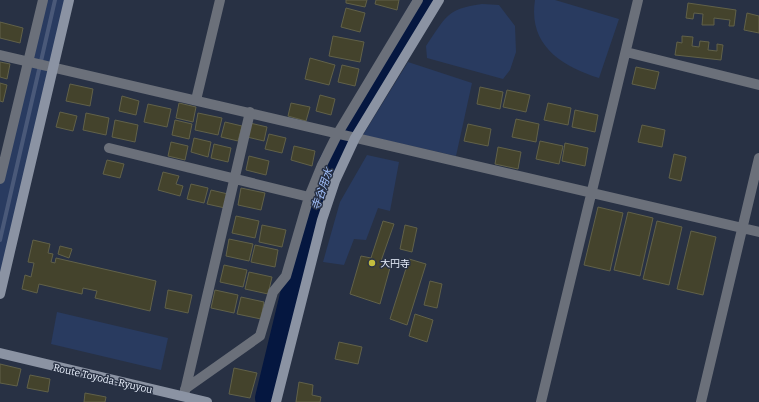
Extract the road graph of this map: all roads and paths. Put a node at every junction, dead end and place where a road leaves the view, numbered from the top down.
1 (43, 0) edge
2 (69, 0) edge
3 (220, 0) edge
4 (418, 0) edge
5 (439, 0) edge
6 (638, 0) edge
7 (626, 52) junction
8 (0, 55) edge
9 (28, 61) junction
10 (53, 67) junction
11 (759, 86) edge
12 (196, 100) junction
13 (250, 112) junction
14 (338, 133) junction
15 (355, 138) junction
16 (109, 148) dead end
17 (759, 158) edge
18 (0, 180) edge
19 (234, 180) junction
20 (593, 192) junction
21 (309, 197) junction
22 (743, 228) junction
23 (759, 232) edge
24 (0, 294) edge
25 (0, 353) edge
26 (183, 394) junction
27 (200, 401) edge
28 (169, 402) edge
29 (276, 402) edge
30 (541, 402) edge
31 (701, 402) edge

1 - 9 street
2 - 10 street
3 - 12 street
4 - 14 street
5 - 15 street
6 - 7 street
7 - 11 street
7 - 20 street
8 - 9 street
9 - 10 street
9 - 18 street
10 - 12 street
10 - 24 street
12 - 13 street
13 - 14 street
13 - 19 street
14 - 15 street
14 - 21 street
15 - 20 street
15 - 29 street
16 - 19 street
17 - 22 street
19 - 21 street
19 - 26 street
20 - 22 street
20 - 30 street
21 - 26 street
22 - 23 street
22 - 31 street
25 - 26 street, Route Toyoda-Ryuyou
26 - 27 street, Route Toyoda-Ryuyou
26 - 28 street

